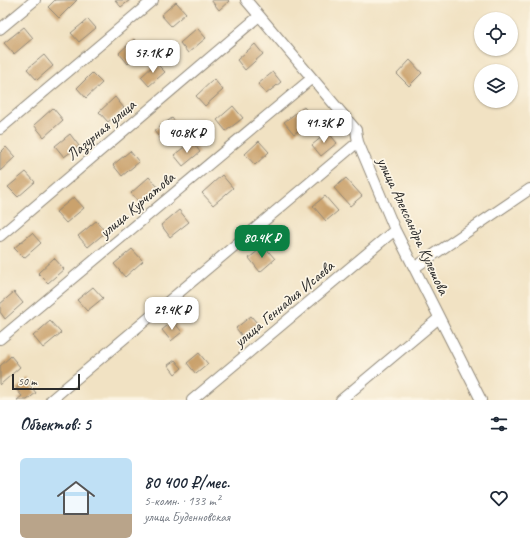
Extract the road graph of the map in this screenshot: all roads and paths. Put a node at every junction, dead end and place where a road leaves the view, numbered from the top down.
1 (35, 0) edge
2 (154, 0) edge
3 (246, 0) edge
4 (259, 16) junction
5 (0, 29) edge
6 (312, 78) junction
7 (0, 129) edge
8 (358, 142) junction
9 (530, 189) edge
10 (395, 230) junction
11 (0, 236) edge
12 (414, 268) junction
13 (439, 318) junction
14 (0, 339) edge
15 (52, 400) edge
16 (192, 400) edge
17 (341, 400) edge
18 (481, 400) edge

1 - 5 street
2 - 7 street
3 - 4 street, улица Александра Кулешова
4 - 6 street, улица Александра Кулешова
4 - 11 street, Лазурная улица
6 - 8 street, улица Александра Кулешова
6 - 14 street, улица Курчатова
8 - 10 street, улица Александра Кулешова
8 - 15 street
9 - 12 street
10 - 12 street, улица Александра Кулешова
10 - 16 street, улица Геннадия Исаева
12 - 13 street, улица Александра Кулешова
13 - 17 street
13 - 18 street, улица Александра Кулешова

